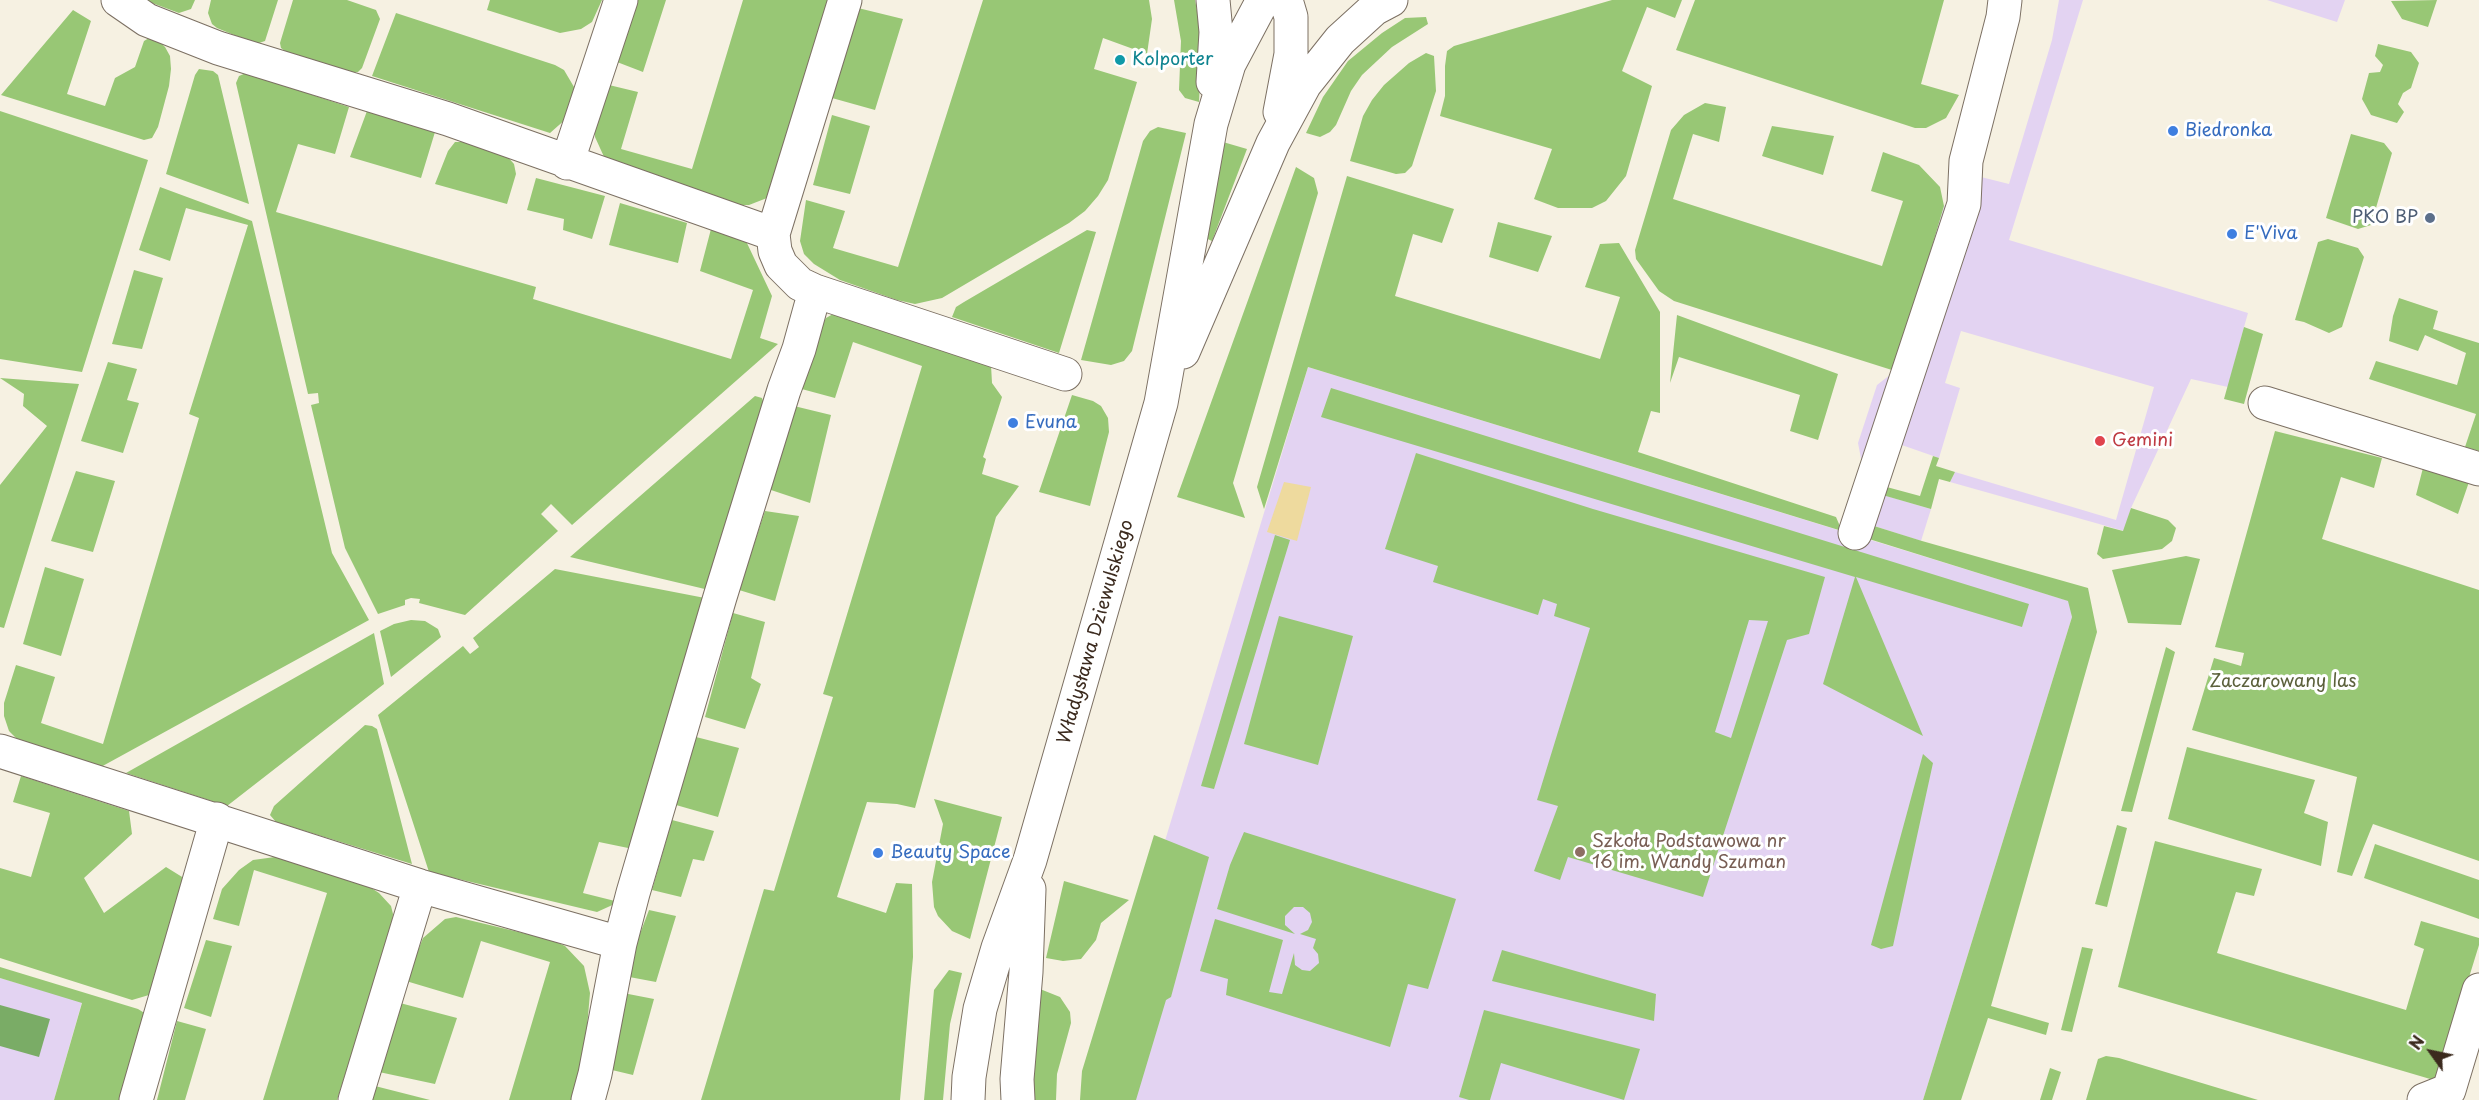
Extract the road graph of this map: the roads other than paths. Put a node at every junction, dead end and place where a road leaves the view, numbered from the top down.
1 (118, 0) edge
2 (621, 0) edge
3 (845, 0) edge
4 (1213, 0) edge
5 (1263, 0) edge
6 (1286, 0) edge
7 (1391, 0) edge
8 (2005, 0) edge
9 (1211, 124) junction
10 (1273, 143) junction
11 (567, 163) junction
12 (773, 234) junction
13 (815, 291) junction
14 (1065, 374) dead end
15 (1161, 403) junction
16 (2265, 404) dead end
17 (2479, 469) edge
18 (1855, 534) dead end
19 (0, 750) edge
20 (217, 819) junction
21 (1030, 860) junction
22 (420, 886) junction
23 (620, 944) junction
24 (2479, 990) edge
25 (2436, 1095) edge
26 (136, 1100) edge
27 (355, 1100) edge
28 (588, 1100) edge
29 (968, 1100) edge
30 (1018, 1100) edge

1 - 11 street
2 - 11 street
3 - 12 street
4 - 9 street
5 - 9 street, Władysława Dziewulskiego
6 - 10 street
7 - 10 street, Władysława Dziewulskiego
8 - 18 street
9 - 15 street, Władysława Dziewulskiego
10 - 15 street, Władysława Dziewulskiego
11 - 12 street
12 - 13 street
13 - 14 street
13 - 23 street
15 - 21 street, Władysława Dziewulskiego
16 - 17 street
19 - 20 street
20 - 22 street
20 - 26 street
21 - 29 street, Władysława Dziewulskiego
21 - 30 street, Władysława Dziewulskiego
22 - 23 street
22 - 27 street
23 - 28 street
24 - 25 street

